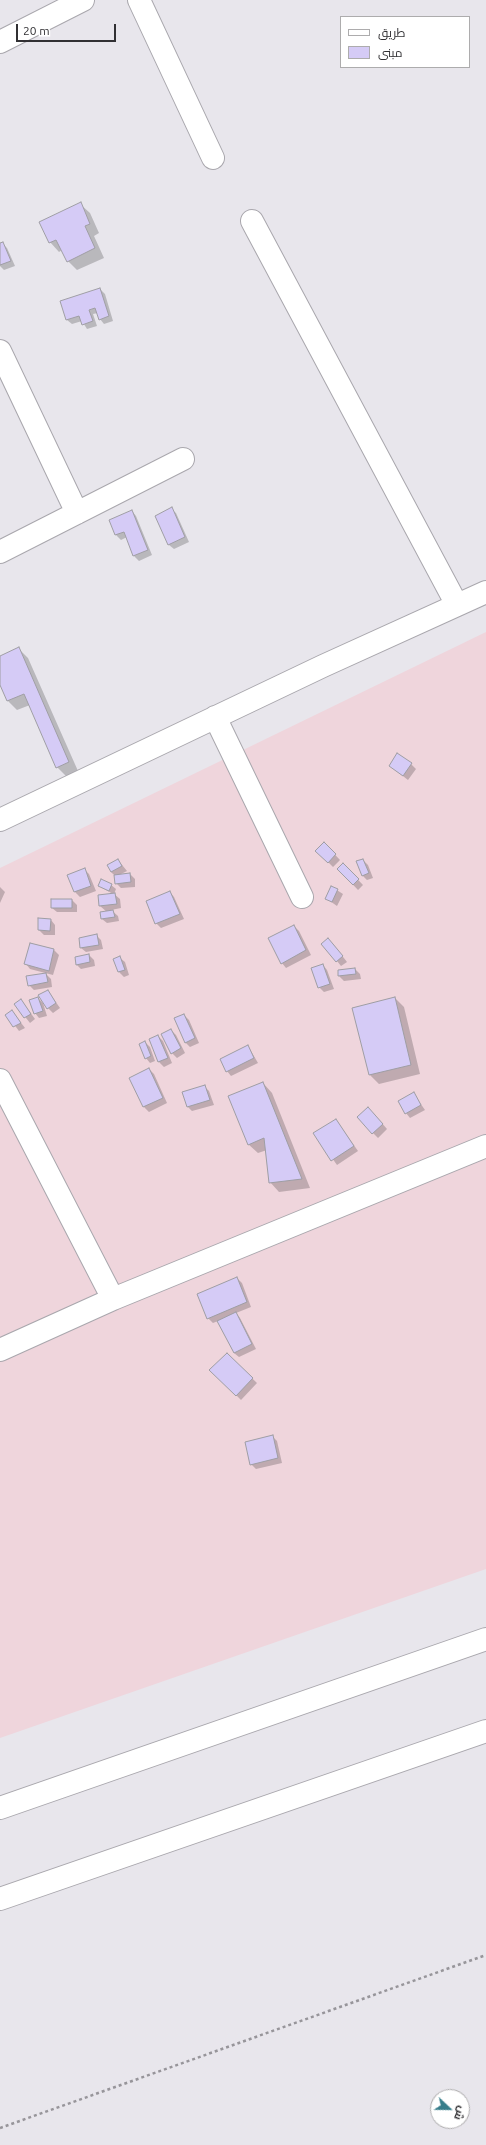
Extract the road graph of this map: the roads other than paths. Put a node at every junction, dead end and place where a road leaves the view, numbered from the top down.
1 (83, 0) edge
2 (138, 0) edge
3 (0, 42) edge
4 (213, 158) dead end
5 (252, 221) dead end
6 (0, 351) edge
7 (183, 459) dead end
8 (77, 513) junction
9 (0, 552) edge
10 (486, 592) edge
11 (457, 605) junction
12 (215, 717) junction
13 (0, 820) edge
14 (302, 897) dead end
15 (0, 1080) edge
16 (486, 1146) edge
17 (113, 1299) junction
18 (0, 1350) edge
19 (486, 1638) edge
20 (486, 1731) edge
21 (0, 1808) edge
22 (0, 1899) edge

1 - 3 street
2 - 4 street
5 - 11 street
6 - 8 street
7 - 8 street
8 - 9 street
10 - 11 street
11 - 12 street
12 - 13 street
12 - 14 street
15 - 17 street
16 - 17 street
17 - 18 street
19 - 21 street
20 - 22 street

